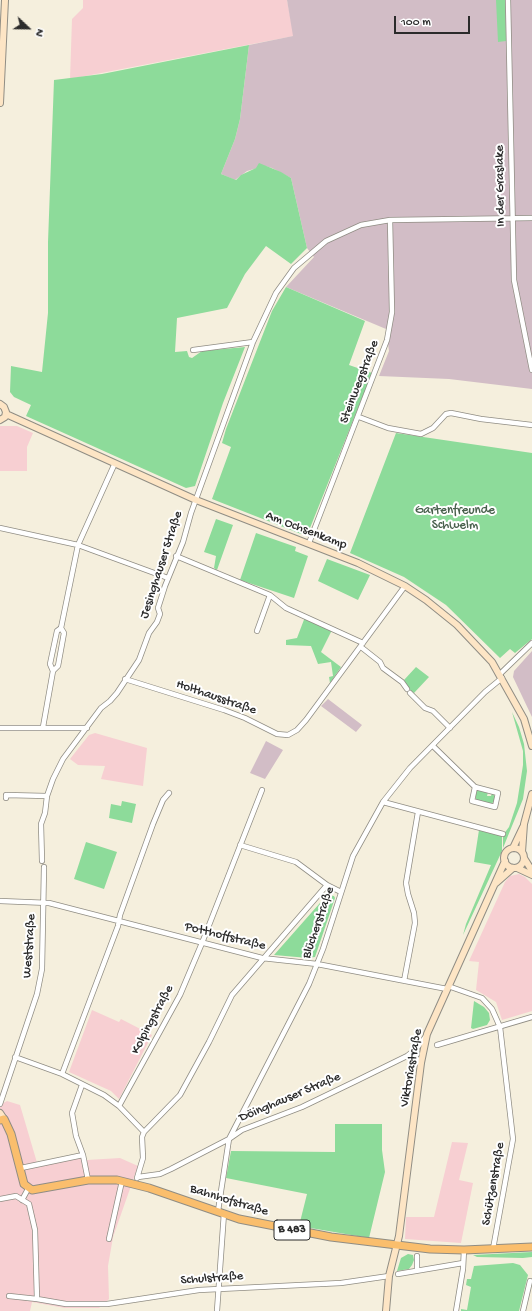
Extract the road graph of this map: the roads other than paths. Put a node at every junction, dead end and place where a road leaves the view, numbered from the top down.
1 (5, 0) edge
2 (508, 0) edge
3 (2, 15) edge
4 (0, 100) edge
5 (513, 218) junction
6 (532, 218) edge
7 (390, 220) junction
8 (253, 342) junction
9 (193, 350) dead end
10 (532, 370) edge
11 (0, 404) edge
12 (6, 414) junction
13 (359, 417) junction
14 (0, 420) edge
15 (529, 425) edge
16 (115, 463) junction
17 (196, 500) junction
18 (0, 528) edge
19 (309, 543) junction
20 (78, 545) junction
21 (176, 556) junction
22 (168, 578) junction
23 (404, 586) junction
24 (270, 595) junction
25 (61, 628) junction
26 (257, 631) dead end
27 (532, 644) edge
28 (362, 645) junction
29 (53, 671) junction
30 (501, 676) junction
31 (125, 679) junction
32 (43, 727) junction
33 (0, 728) edge
34 (87, 728) junction
35 (450, 728) junction
36 (433, 746) junction
37 (532, 746) edge
38 (475, 787) junction
39 (262, 790) dead end
40 (169, 793) dead end
41 (532, 794) edge
42 (47, 796) junction
43 (6, 798) dead end
44 (383, 802) junction
45 (418, 812) junction
46 (524, 824) junction
47 (502, 834) dead end
48 (240, 845) junction
49 (513, 848) junction
50 (523, 855) junction
51 (505, 860) junction
52 (42, 861) dead end
53 (44, 867) dead end
54 (515, 868) junction
55 (532, 871) edge
56 (532, 875) edge
57 (496, 883) junction
58 (327, 886) junction
59 (341, 892) junction
60 (0, 901) edge
61 (44, 903) junction
62 (119, 921) junction
63 (202, 943) junction
64 (262, 958) junction
65 (317, 964) junction
66 (404, 981) junction
67 (448, 988) junction
68 (532, 1017) edge
69 (500, 1027) junction
70 (427, 1034) junction
71 (437, 1046) dead end
72 (407, 1056) junction
73 (16, 1057) junction
74 (421, 1063) junction
75 (62, 1074) junction
76 (82, 1085) junction
77 (0, 1104) edge
78 (119, 1106) junction
79 (0, 1113) edge
80 (2, 1120) edge
81 (144, 1132) junction
82 (229, 1139) junction
83 (83, 1155) junction
84 (21, 1168) junction
85 (88, 1180) junction
86 (122, 1181) junction
87 (137, 1181) junction
88 (28, 1189) junction
89 (0, 1199) edge
90 (22, 1200) junction
91 (221, 1212) junction
92 (109, 1239) dead end
93 (397, 1246) junction
94 (532, 1247) edge
95 (493, 1249) junction
96 (464, 1250) junction
97 (417, 1256) dead end
98 (463, 1263) junction
99 (417, 1270) junction
100 (398, 1274) dead end
101 (389, 1276) junction
102 (530, 1281) dead end
103 (219, 1289) junction
104 (9, 1296) dead end
105 (37, 1299) junction
106 (217, 1311) edge
107 (386, 1311) edge
108 (456, 1311) edge
109 (523, 1311) edge

1 - 3 main road
2 - 5 street, In der Graslake
3 - 4 main road
5 - 6 street, Jesinghauser Straße
5 - 7 street, Jesinghauser Straße
5 - 10 street, In der Graslake
7 - 8 street, Jesinghauser Straße
7 - 13 street, Steinwegstraße
8 - 9 street
8 - 17 street, Jesinghauser Straße
11 - 12 main road
12 - 14 main road
12 - 16 main road, Am Ochsenkamp
13 - 15 street
13 - 19 street, Steinwegstraße
16 - 17 main road, Am Ochsenkamp
16 - 20 street
17 - 19 main road, Am Ochsenkamp
17 - 21 street, Jesinghauser Straße
18 - 20 street
19 - 23 main road, Am Ochsenkamp
20 - 22 street
20 - 25 street
21 - 22 street, Jesinghauser Straße
21 - 24 street
22 - 31 street, Jesinghauser Straße
23 - 28 street
23 - 30 main road, Am Ochsenkamp
24 - 26 street
24 - 28 street
25 - 29 street
25 - 29 street
27 - 30 street, Blücherstraße
28 - 31 street, Holthausstraße
28 - 35 street
29 - 32 street
30 - 35 street, Blücherstraße
30 - 37 main road, Am Ochsenkamp
31 - 34 street, Jesinghauser Straße
32 - 33 street
32 - 34 street
34 - 42 street, Jesinghauser Straße
35 - 36 street, Blücherstraße
36 - 38 street
36 - 44 street, Blücherstraße
38 - 38 street
39 - 48 street, Kolpingstraße
40 - 62 street
41 - 46 main road
42 - 43 street
42 - 52 street, Jesinghauser Straße
44 - 45 street
44 - 59 street, Blücherstraße
45 - 47 street
45 - 66 street
46 - 49 main road
46 - 50 main road
48 - 58 street
48 - 63 street, Kolpingstraße
49 - 50 main road
49 - 51 main road
50 - 54 main road
50 - 55 main road
51 - 54 main road
51 - 57 main road, Viktoriastraße
53 - 61 street
54 - 56 main road
54 - 57 main road, Viktoriastraße
57 - 67 main road, Viktoriastraße
58 - 59 street
58 - 64 street
59 - 65 street, Blücherstraße
60 - 61 street, Potthoffstraße
61 - 62 street, Potthoffstraße
61 - 73 street, Weststraße
62 - 63 street, Potthoffstraße
62 - 75 street
63 - 64 street, Potthoffstraße
63 - 78 street, Kolpingstraße
64 - 65 street, Potthoffstraße
64 - 81 street
65 - 66 street, Potthoffstraße
65 - 82 street, Blücherstraße
66 - 67 street, Potthoffstraße
67 - 69 street, Potthoffstraße
67 - 70 main road, Viktoriastraße
68 - 69 street
69 - 71 street
69 - 95 street, Schützenstraße
70 - 72 street, Döinghauser Straße
70 - 74 main road, Viktoriastraße
72 - 74 street
72 - 82 street, Döinghauser Straße
73 - 75 street
73 - 77 street, Weststraße
74 - 93 main road, Viktoriastraße
75 - 76 street
76 - 78 street
76 - 83 street
78 - 81 street
79 - 80 main road
80 - 84 main road
81 - 87 street
82 - 87 street, Döinghauser Straße
82 - 91 street, Blücherstraße
83 - 84 street
83 - 85 street
84 - 88 main road
85 - 86 main road, Bahnhofstraße / B 483
85 - 88 main road, Bahnhofstraße / B 483
86 - 87 main road, Bahnhofstraße / B 483
86 - 92 street
87 - 91 main road, Bahnhofstraße / B 483
88 - 90 street
89 - 90 street
90 - 105 street
91 - 93 main road, Bahnhofstraße / B 483
91 - 103 street, Blücherstraße
93 - 96 main road, Bahnhofstraße / B 483
93 - 101 main road, Viktoriastraße
94 - 95 main road, Bahnhofstraße / B 483
95 - 96 main road, Bahnhofstraße / B 483
96 - 98 street
97 - 99 street
98 - 99 street
98 - 108 street
99 - 100 street
101 - 103 street, Schulstraße
101 - 107 main road, Viktoriastraße
102 - 109 street
103 - 105 street, Schulstraße
103 - 106 street, Blücherstraße
104 - 105 street, Schulstraße

